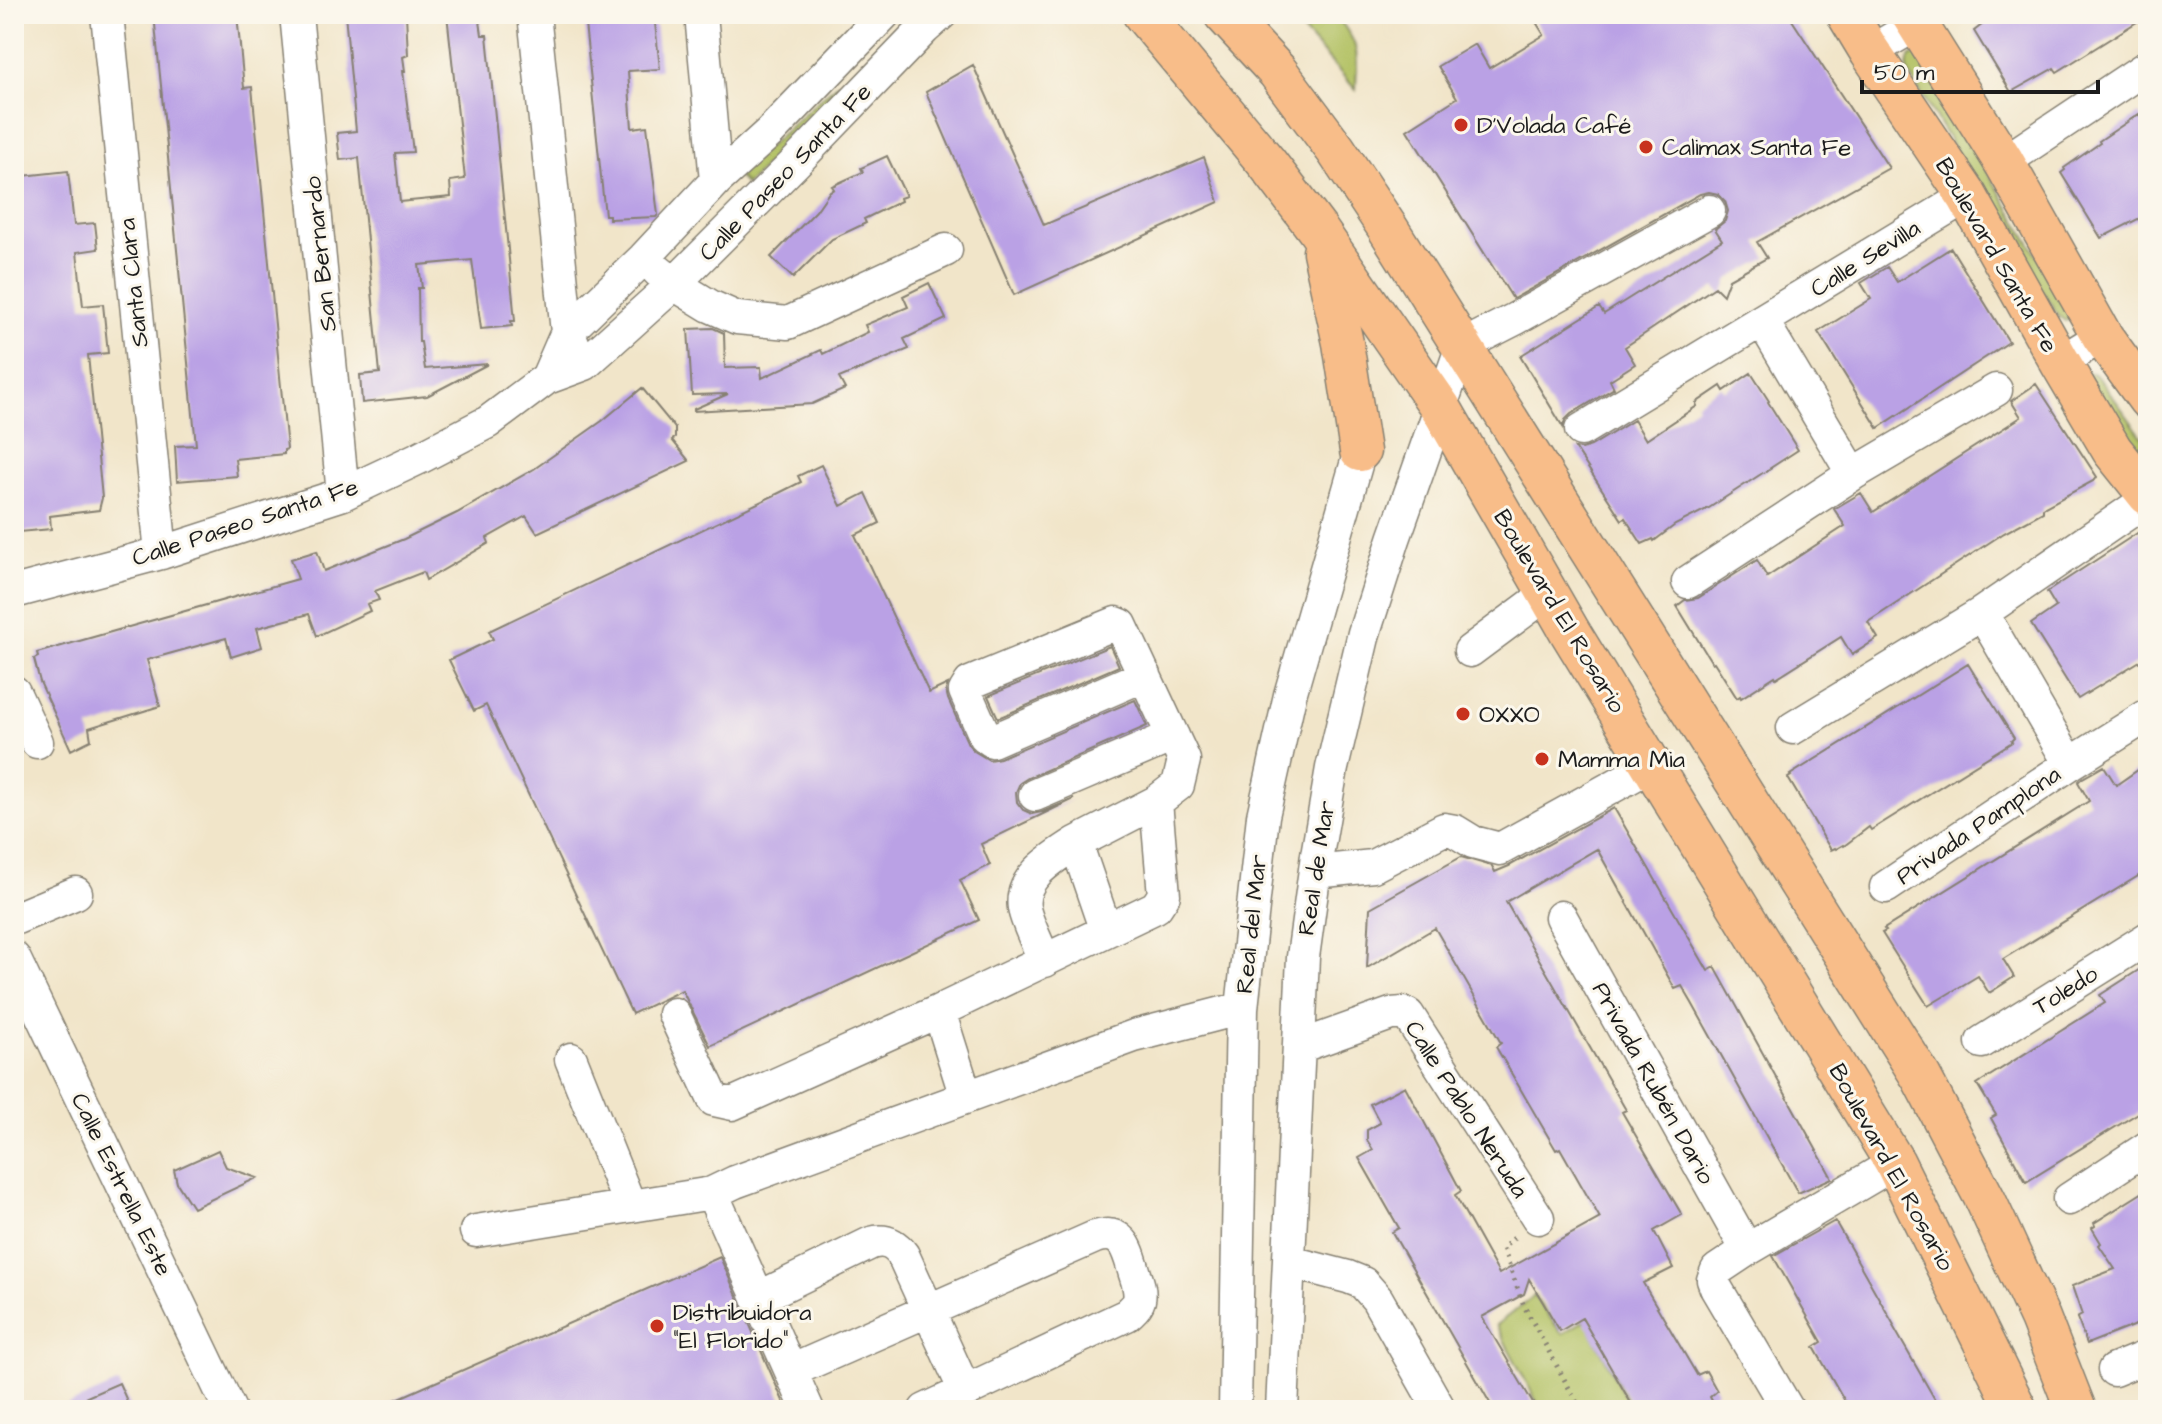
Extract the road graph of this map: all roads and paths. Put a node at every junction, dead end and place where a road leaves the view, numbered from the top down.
1 (107, 14) edge
2 (296, 14) edge
3 (534, 14) edge
4 (701, 14) edge
5 (884, 14) edge
6 (941, 14) edge
7 (1143, 14) edge
8 (1224, 14) edge
9 (1847, 14) edge
10 (1914, 19) edge
11 (1870, 52) junction
12 (2148, 66) edge
13 (2004, 162) junction
14 (716, 181) junction
15 (1967, 196) junction
16 (1709, 211) dead end
17 (1317, 229) junction
18 (946, 250) dead end
19 (644, 258) junction
20 (674, 284) junction
21 (1763, 322) junction
22 (567, 332) junction
23 (2102, 336) junction
24 (1462, 346) junction
25 (2060, 362) junction
26 (585, 364) junction
27 (547, 378) junction
28 (1996, 390) dead end
29 (2148, 399) edge
30 (1441, 408) junction
31 (1581, 430) dead end
32 (1360, 451) joint
33 (1853, 474) junction
34 (343, 494) junction
35 (2148, 497) edge
36 (161, 553) junction
37 (1688, 582) dead end
38 (14, 592) edge
39 (1548, 593) junction
40 (1982, 613) junction
41 (1470, 651) dead end
42 (1145, 675) junction
43 (14, 692) edge
44 (2148, 715) edge
45 (1793, 728) dead end
46 (1173, 736) junction
47 (37, 742) dead end
48 (2070, 764) junction
49 (1652, 765) junction
50 (1035, 795) dead end
51 (1156, 802) junction
52 (1076, 843) junction
53 (1315, 872) junction
54 (1886, 887) dead end
55 (76, 893) dead end
56 (1561, 917) dead end
57 (14, 919) edge
58 (1106, 931) junction
59 (2148, 938) edge
60 (14, 958) edge
61 (1045, 961) junction
62 (1242, 1008) junction
63 (939, 1011) junction
64 (674, 1014) dead end
65 (1982, 1042) dead end
66 (1299, 1047) junction
67 (571, 1059) dead end
68 (966, 1097) junction
69 (2148, 1147) edge
70 (1895, 1163) junction
71 (712, 1193) junction
72 (2069, 1199) dead end
73 (630, 1206) junction
74 (1538, 1218) joint
75 (476, 1231) dead end
76 (1747, 1250) junction
77 (1290, 1262) junction
78 (758, 1298) junction
79 (927, 1312) junction
80 (2148, 1356) edge
81 (2114, 1370) dead end
82 (791, 1371) junction
83 (965, 1391) junction
84 (230, 1410) edge
85 (808, 1410) edge
86 (925, 1410) edge
87 (1235, 1410) edge
88 (1282, 1410) edge
89 (1440, 1410) edge
90 (1581, 1410) edge
91 (1788, 1410) edge
92 (2017, 1410) edge
93 (2076, 1410) edge

1 - 36 street, Santa Clara
2 - 34 street, San Bernardo
3 - 22 street
4 - 14 street
5 - 14 street, Calle Paseo Santa Fe
6 - 20 street, Calle Paseo Santa Fe
7 - 17 main road, Boulevard El Rosario
8 - 24 main road
9 - 11 main road, Boulevard Santa Fe
10 - 11 street
10 - 13 main road, Boulevard Santa Fe
11 - 15 main road, Boulevard Santa Fe
12 - 13 street
13 - 23 main road, Boulevard Santa Fe
14 - 19 street, Calle Paseo Santa Fe
15 - 21 street, Calle Sevilla
15 - 25 main road, Boulevard Santa Fe
16 - 24 street
17 - 30 main road, Boulevard El Rosario
17 - 32 main road
18 - 20 street
19 - 20 street
19 - 22 street, Calle Paseo Santa Fe
20 - 26 street, Calle Paseo Santa Fe
21 - 31 street, Calle Sevilla
21 - 33 street
22 - 26 street
22 - 27 street, Calle Paseo Santa Fe
23 - 25 street
23 - 29 main road, Boulevard Santa Fe
24 - 30 street, Real de Mar
24 - 93 main road
25 - 35 main road, Boulevard Santa Fe
26 - 27 street, Calle Paseo Santa Fe
27 - 34 street, Calle Paseo Santa Fe
28 - 33 street
30 - 39 main road, Boulevard El Rosario
30 - 53 street, Real de Mar
32 - 62 street, Real del Mar
33 - 37 street
34 - 36 street, Calle Paseo Santa Fe
35 - 40 street
36 - 38 street, Calle Paseo Santa Fe
39 - 41 street
39 - 49 main road, Boulevard El Rosario
40 - 45 street
40 - 48 street, Privada Pamplona
42 - 42 street
42 - 46 street
43 - 47 street
44 - 48 street, Privada Pamplona
46 - 50 street
46 - 51 street
48 - 54 street, Privada Pamplona
49 - 53 street
49 - 70 main road, Boulevard El Rosario
51 - 52 street
51 - 58 street
52 - 58 street
52 - 61 street
53 - 66 street, Real de Mar
55 - 57 street
56 - 76 street, Privada Rubén Dario
58 - 61 street
59 - 65 street, Toledo
60 - 84 street, Calle Estrella Este
61 - 63 street
62 - 68 street
62 - 87 street, Real del Mar
63 - 64 street
63 - 68 street
66 - 74 street, Calle Pablo Neruda
66 - 77 street, Real de Mar
67 - 73 street
68 - 71 street
69 - 72 street
70 - 76 street
70 - 92 main road, Boulevard El Rosario
71 - 73 street
71 - 78 street
73 - 75 street
74 - 90 path
76 - 91 street
77 - 88 street, Real de Mar
77 - 89 street
78 - 79 street
78 - 82 street
79 - 82 street
79 - 83 street
79 - 83 street
80 - 81 street
82 - 85 street
83 - 86 street

